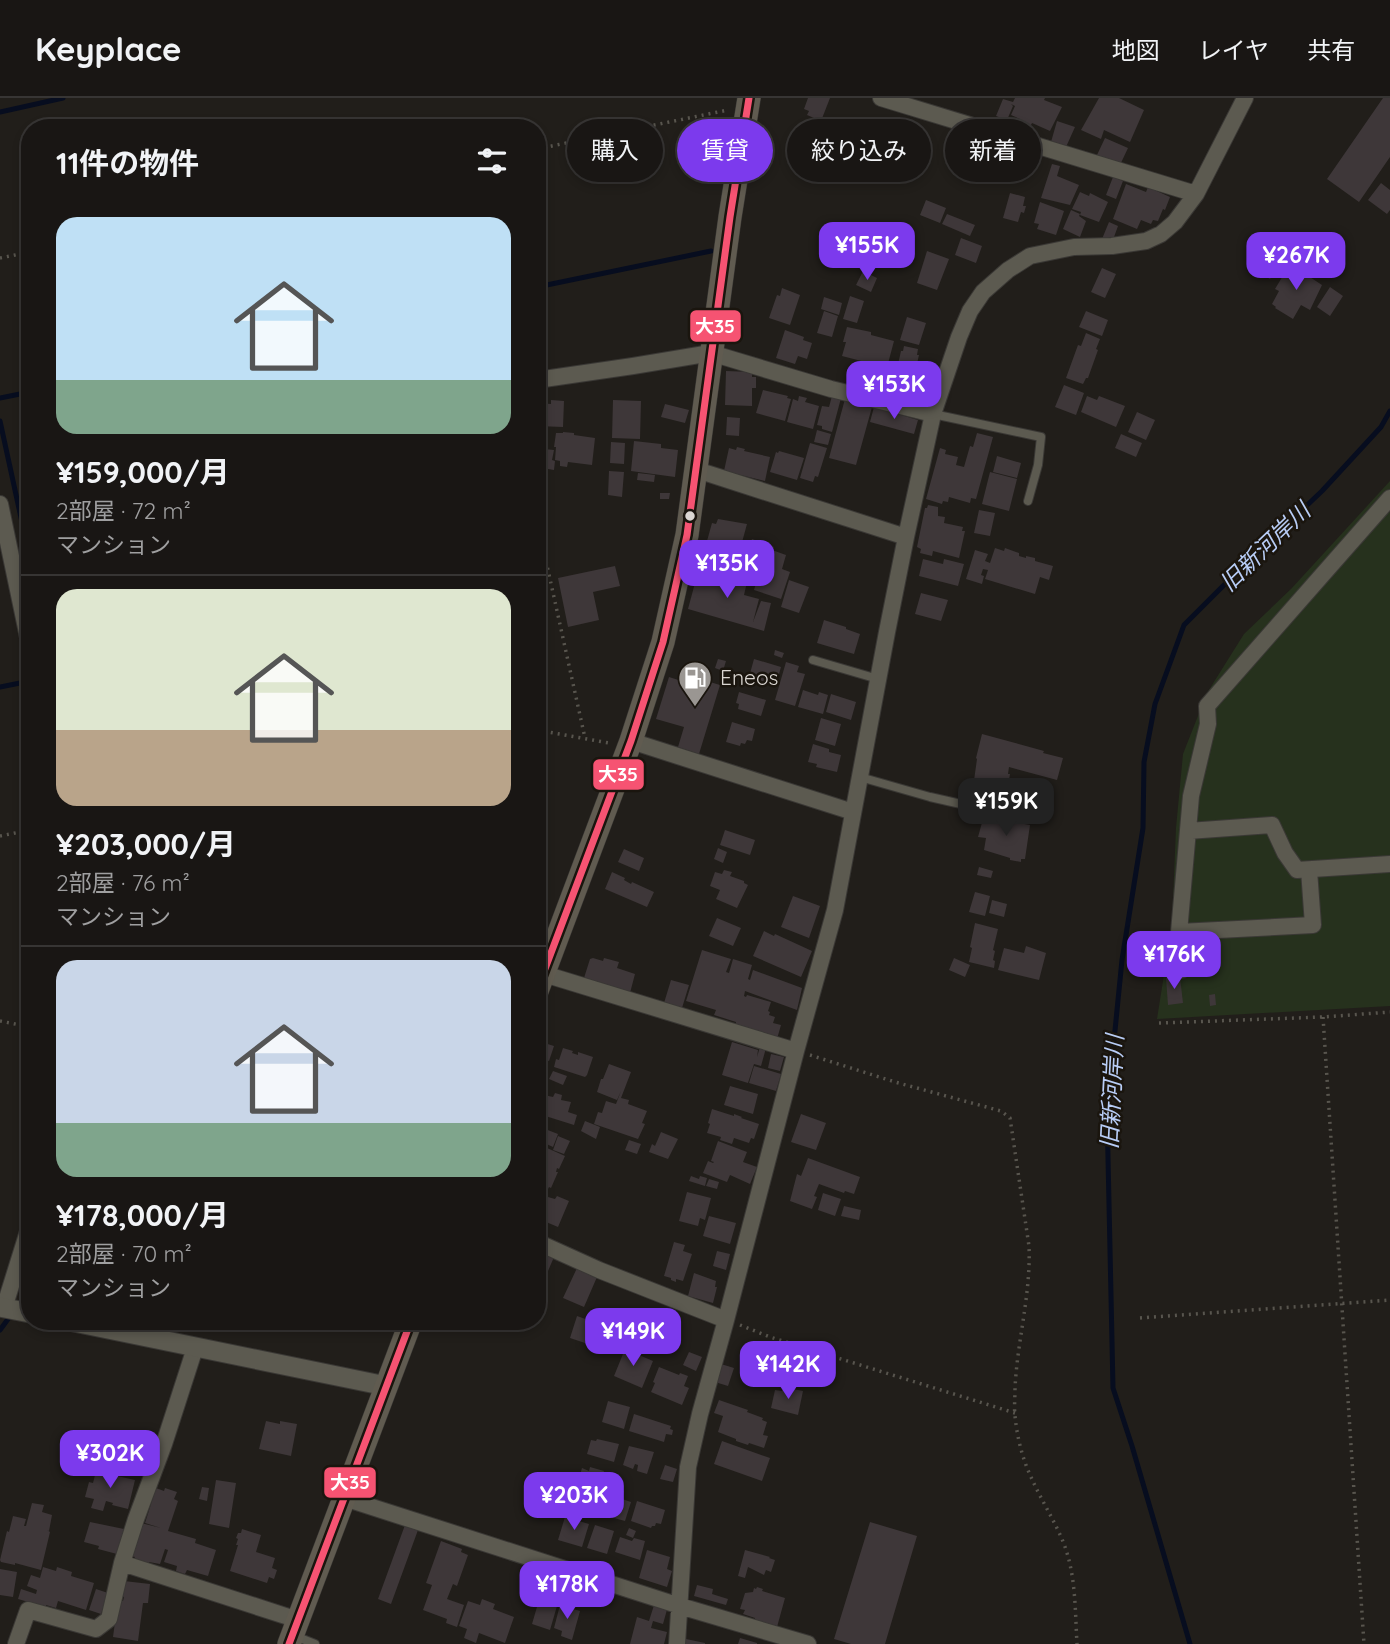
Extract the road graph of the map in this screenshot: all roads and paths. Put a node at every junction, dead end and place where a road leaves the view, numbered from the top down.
1 (880, 98) edge
2 (1245, 98) edge
3 (748, 102) edge
4 (546, 147) edge
5 (1196, 194) junction
6 (21, 254) edge
7 (0, 258) edge
8 (711, 353) junction
9 (546, 379) edge
10 (933, 414) junction
11 (697, 470) junction
12 (1390, 498) edge
13 (1028, 501) dead end
14 (0, 504) edge
15 (906, 537) junction
16 (546, 561) edge
17 (21, 604) edge
18 (813, 660) dead end
19 (878, 679) junction
20 (546, 732) edge
21 (585, 738) junction
22 (629, 744) junction
23 (860, 776) junction
24 (983, 808) dead end
25 (853, 812) junction
26 (1188, 831) junction
27 (21, 832) edge
28 (0, 836) edge
29 (1390, 864) edge
30 (1309, 870) junction
31 (1179, 932) junction
32 (546, 967) edge
33 (1182, 970) dead end
34 (546, 985) edge
35 (1390, 1012) edge
36 (1322, 1017) junction
37 (0, 1021) edge
38 (1159, 1023) dead end
39 (21, 1025) edge
40 (796, 1051) junction
41 (546, 1246) edge
42 (21, 1251) edge
43 (1390, 1300) edge
44 (1342, 1304) junction
45 (2, 1307) edge
46 (21, 1311) edge
47 (1140, 1318) dead end
48 (726, 1320) junction
49 (111, 1330) edge
50 (408, 1330) edge
51 (195, 1348) junction
52 (386, 1386) junction
53 (1014, 1413) junction
54 (344, 1498) junction
55 (122, 1563) junction
56 (680, 1606) junction
57 (293, 1633) edge
58 (16, 1644) edge
59 (315, 1644) edge
60 (677, 1644) edge
61 (808, 1644) edge
62 (1077, 1644) edge
63 (1364, 1644) edge

1 - 5 street
2 - 5 street
3 - 4 path
3 - 8 main road
5 - 10 street
6 - 7 path
8 - 9 street
8 - 10 street
8 - 11 main road
10 - 13 lane
10 - 15 street
11 - 15 street
11 - 22 main road
12 - 26 street
14 - 17 street
15 - 19 street
16 - 21 path
18 - 19 lane
19 - 23 street
20 - 21 path
21 - 22 path
22 - 25 street
22 - 32 main road
23 - 24 lane
23 - 25 street
25 - 40 street
26 - 30 street
26 - 31 street
27 - 28 path
29 - 30 street
30 - 31 street
31 - 33 street
34 - 40 street
35 - 36 path
36 - 38 path
36 - 44 path
37 - 39 path
40 - 48 street
40 - 53 path
41 - 48 street
42 - 45 street
43 - 44 path
44 - 47 path
44 - 63 path
45 - 46 street
48 - 53 path
48 - 56 street
49 - 51 street
50 - 52 main road
51 - 52 street
51 - 55 street
52 - 54 main road
53 - 62 path
54 - 56 street
54 - 57 main road
55 - 57 street
55 - 58 street
56 - 60 street
56 - 61 street
57 - 59 lane

